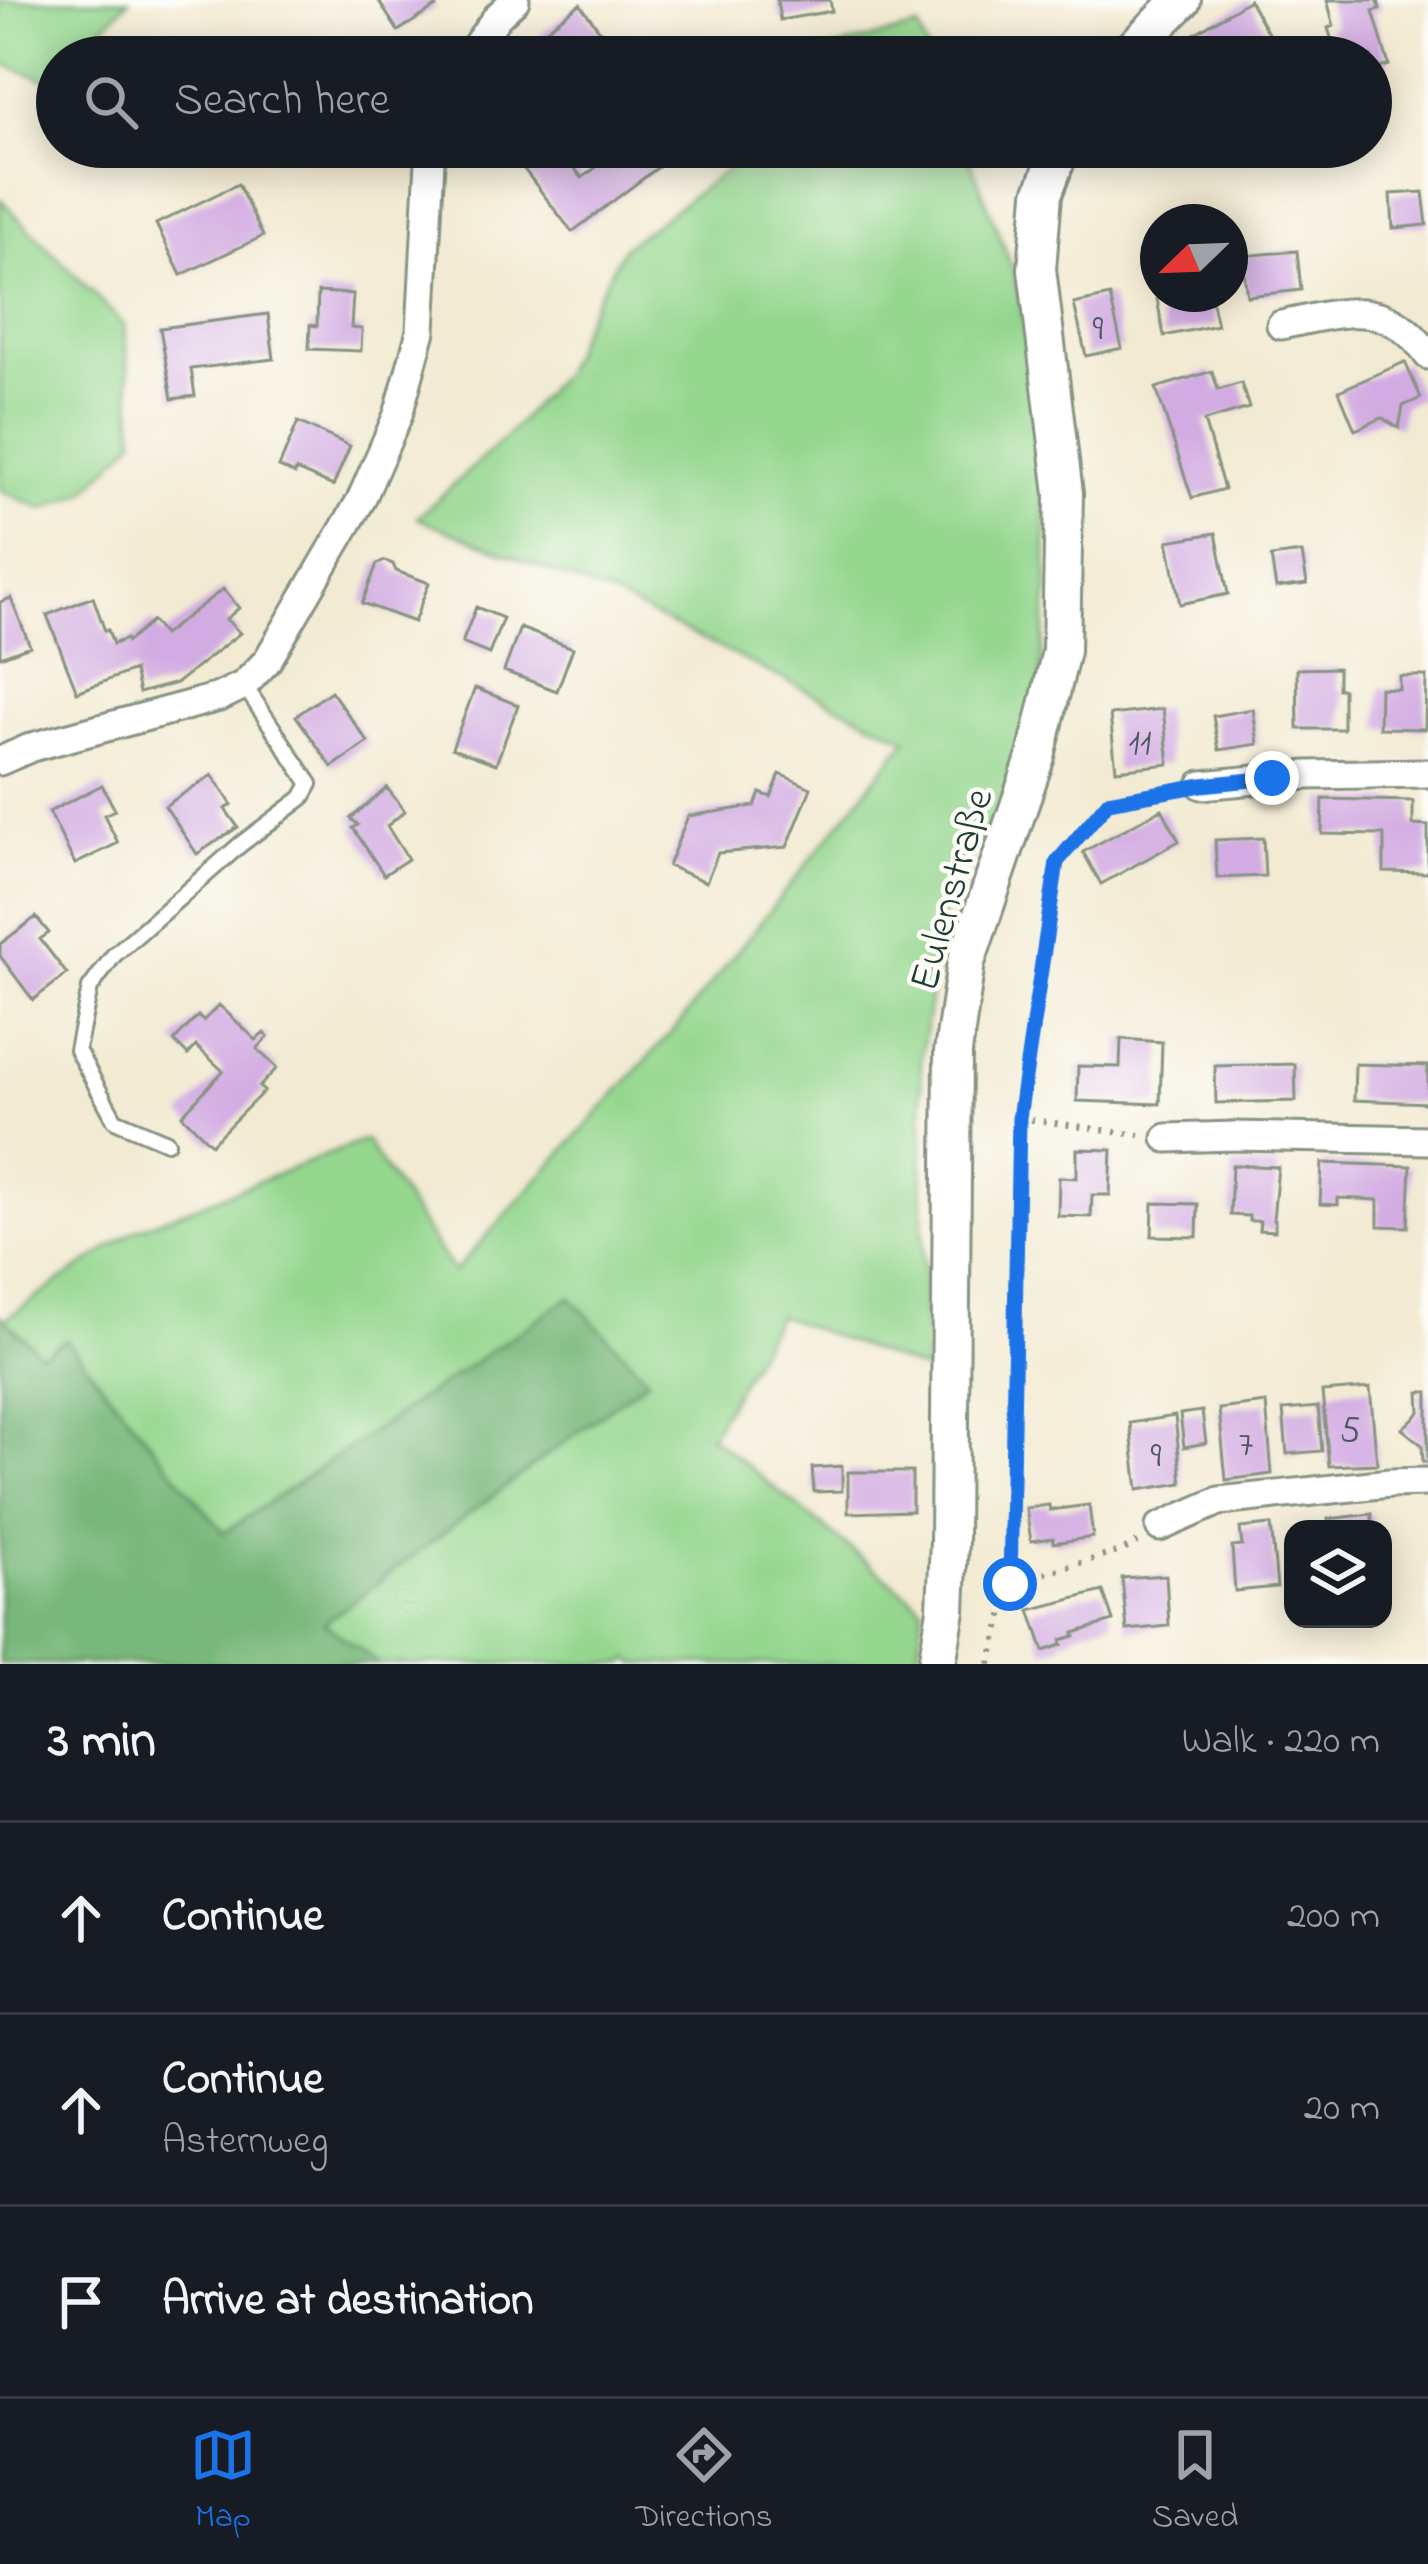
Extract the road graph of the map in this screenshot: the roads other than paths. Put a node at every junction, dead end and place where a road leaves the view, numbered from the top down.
1 (515, 0) edge
2 (1182, 0) edge
3 (483, 36) edge
4 (1147, 36) edge
5 (430, 168) edge
6 (1053, 168) edge
7 (1281, 325) dead end
8 (1428, 355) edge
9 (244, 685) junction
10 (0, 760) edge
11 (1428, 773) edge
12 (1202, 785) road end
13 (1167, 1138) road end
14 (1428, 1140) edge
15 (167, 1142) dead end
16 (1428, 1482) edge
17 (1160, 1527) road end
18 (937, 1664) edge

1 - 3 street
2 - 4 main road
5 - 9 street
6 - 18 main road, Eulenstraße
7 - 8 street
9 - 10 street
9 - 15 lane
11 - 12 street
13 - 14 street
16 - 17 street

